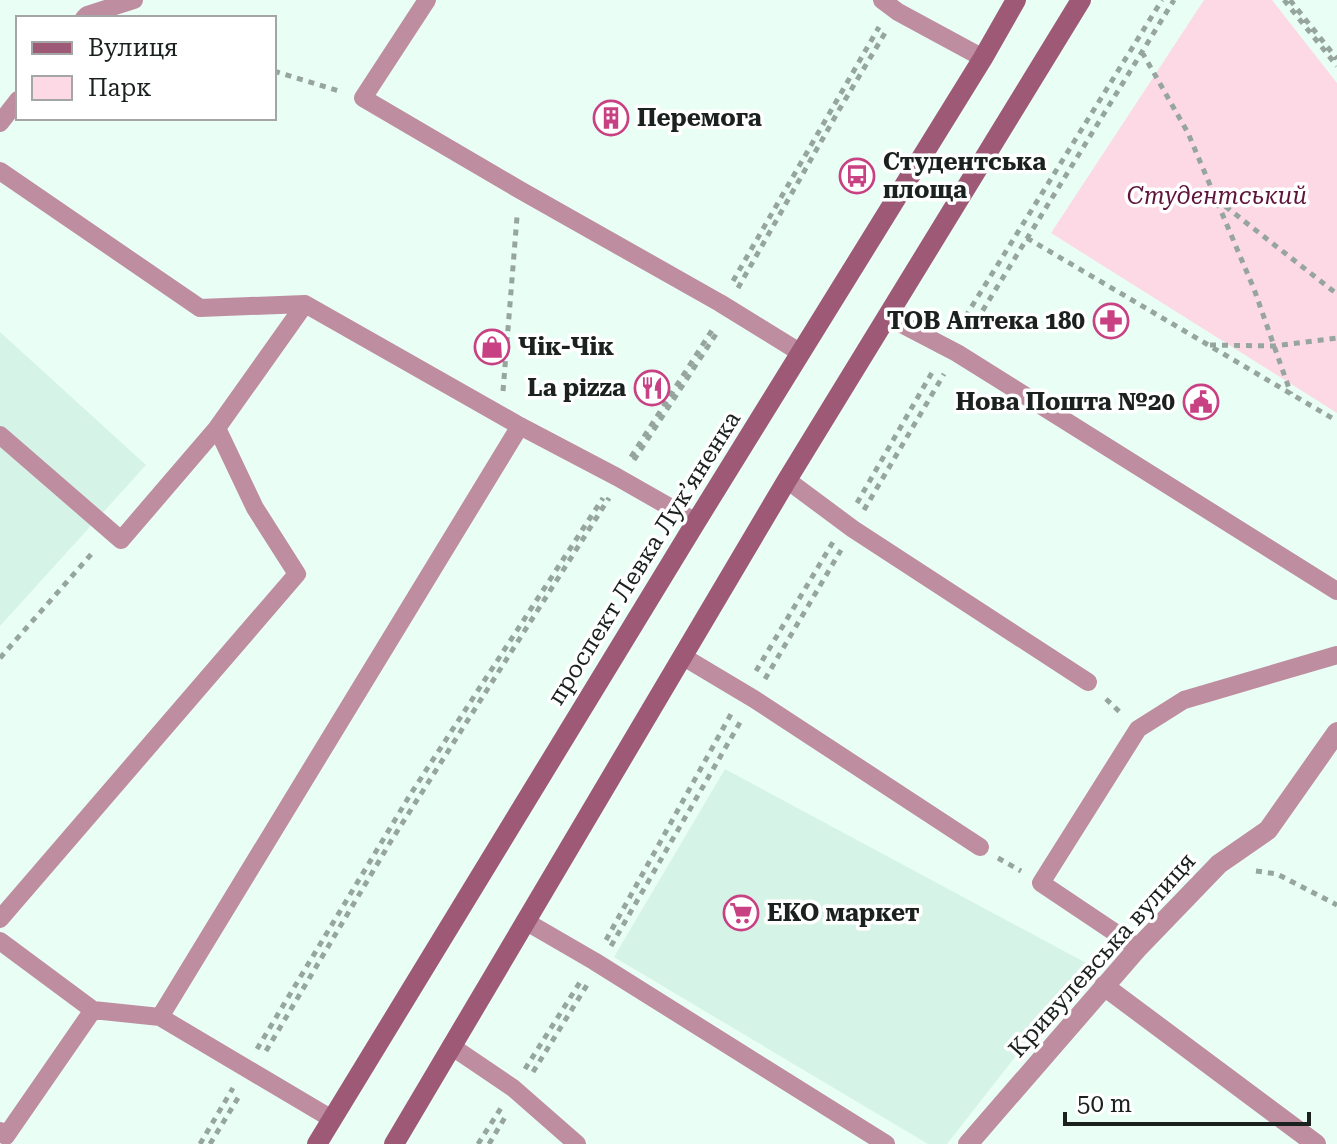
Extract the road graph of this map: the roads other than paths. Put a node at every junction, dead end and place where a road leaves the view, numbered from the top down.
1 (134, 0) edge
2 (427, 0) edge
3 (1016, 0) edge
4 (1081, 0) edge
5 (890, 6) edge
6 (86, 16) edge
7 (983, 58) junction
8 (16, 103) edge
9 (0, 123) edge
10 (0, 171) edge
11 (305, 304) junction
12 (888, 317) junction
13 (801, 353) junction
14 (520, 426) junction
15 (217, 428) junction
16 (0, 435) edge
17 (787, 480) junction
18 (696, 522) junction
19 (1337, 591) edge
20 (1337, 655) edge
21 (682, 656) junction
22 (1088, 682) road end
23 (1337, 732) edge
24 (980, 847) road end
25 (0, 919) edge
26 (525, 921) junction
27 (0, 941) edge
28 (1138, 948) junction
29 (1104, 986) junction
30 (93, 1010) junction
31 (160, 1017) junction
32 (451, 1046) junction
33 (332, 1119) junction
34 (0, 1131) edge
35 (317, 1144) edge
36 (394, 1144) edge
37 (577, 1144) edge
38 (886, 1144) edge
39 (968, 1144) edge
40 (1316, 1144) edge

1 - 6 lane
2 - 13 lane
3 - 7 main road, проспект Левка Лукʼяненка
4 - 12 main road
5 - 7 lane
7 - 13 main road, проспект Левка Лукʼяненка
8 - 9 lane
10 - 11 lane
11 - 14 lane
11 - 15 lane
12 - 17 main road
12 - 19 lane
13 - 18 main road, проспект Левка Лукʼяненка
14 - 18 lane
14 - 31 lane
15 - 16 lane
15 - 25 lane
17 - 21 main road
17 - 22 lane
18 - 33 main road, проспект Левка Лукʼяненка
20 - 28 lane
21 - 24 lane
21 - 26 main road
23 - 28 street, Кривулевська вулиця
26 - 32 main road
26 - 38 lane
27 - 30 lane
28 - 29 street, Кривулевська вулиця
29 - 39 street, Кривулевська вулиця
29 - 40 street
30 - 31 lane
30 - 34 lane
31 - 33 lane
32 - 36 main road
32 - 37 lane
33 - 35 main road, проспект Левка Лукʼяненка

